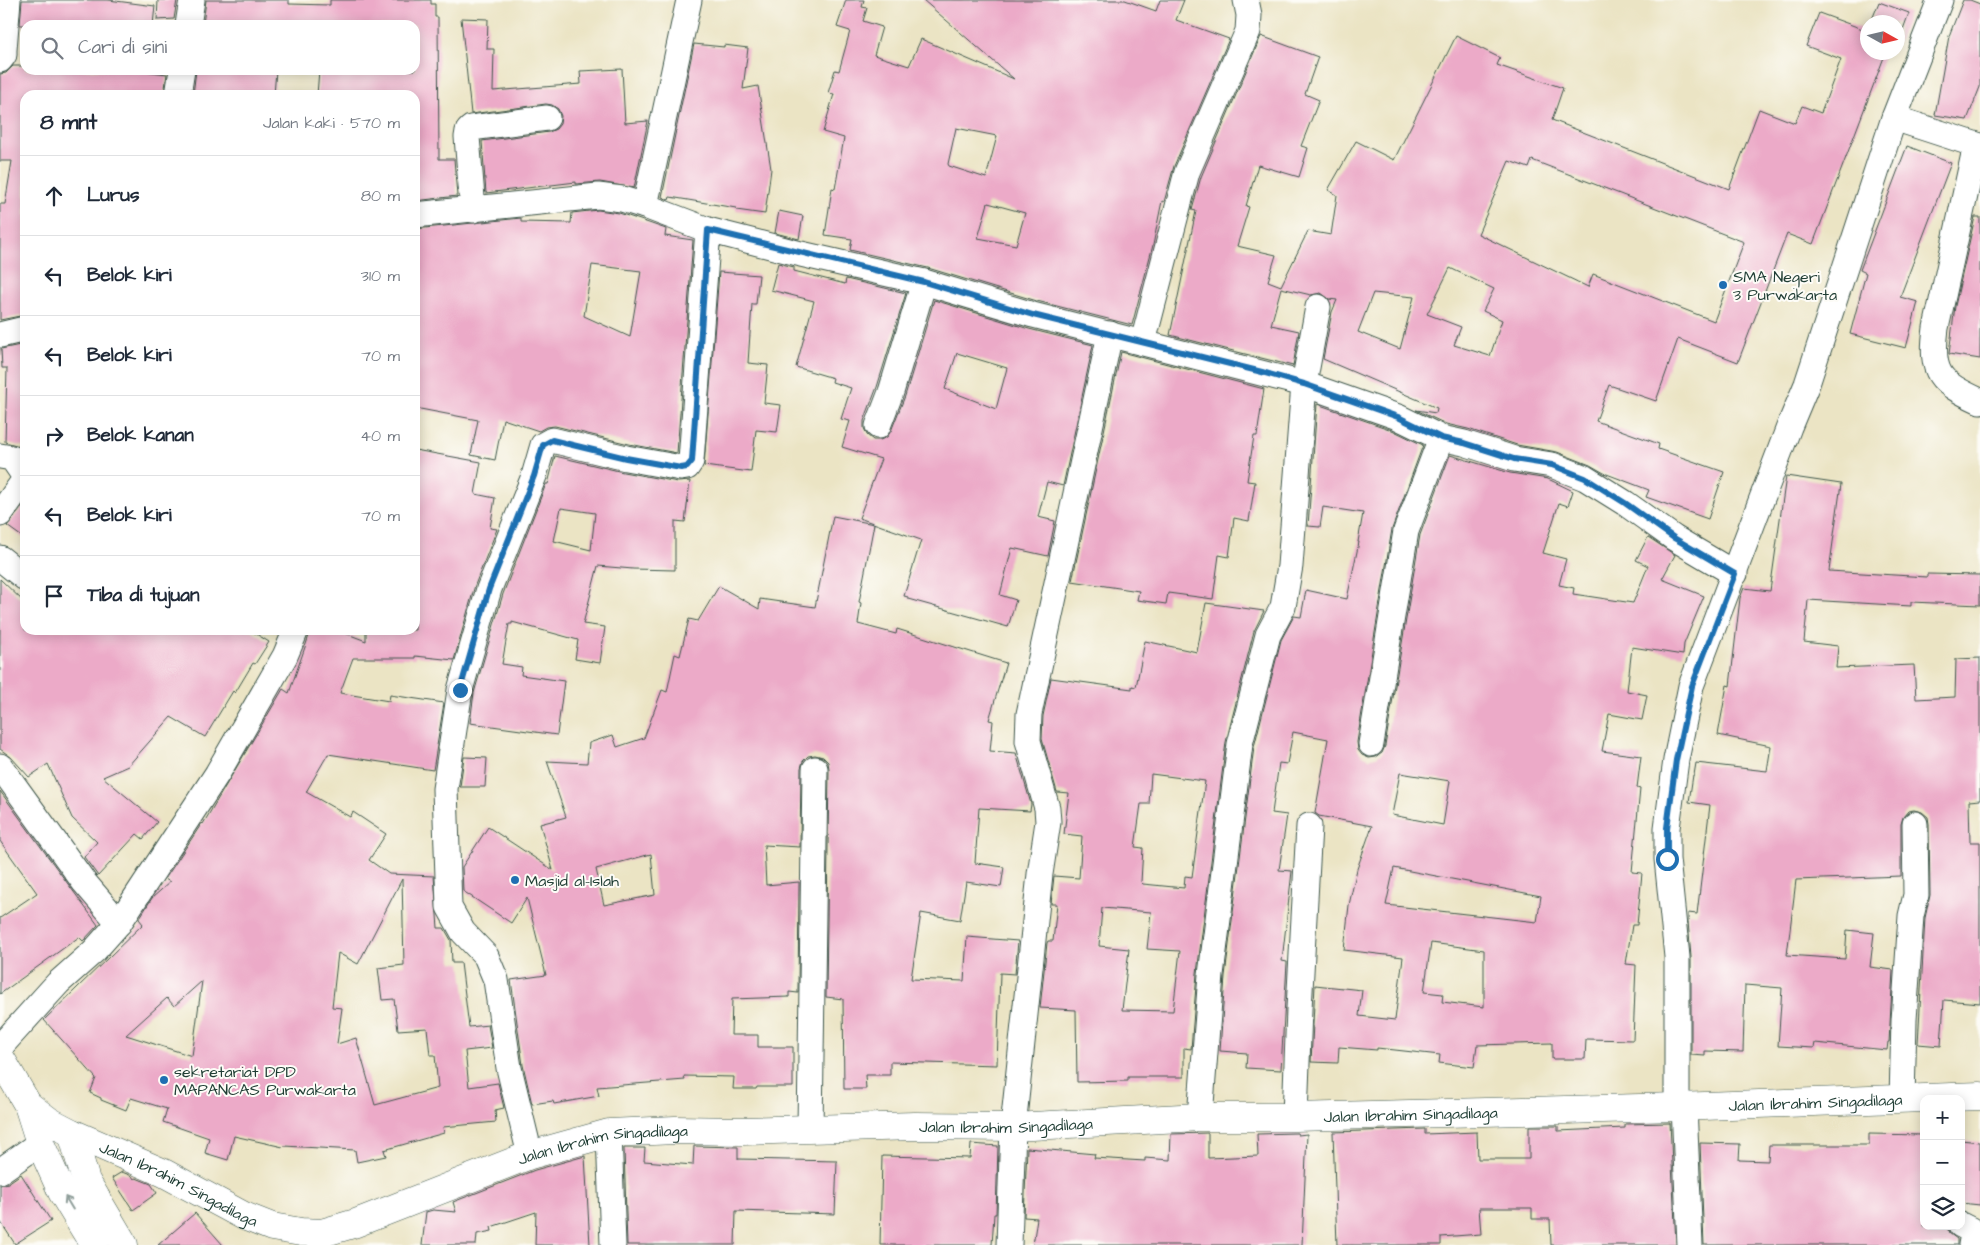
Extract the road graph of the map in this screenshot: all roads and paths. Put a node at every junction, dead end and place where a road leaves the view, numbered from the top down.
1 (8, 0) edge
2 (192, 0) edge
3 (688, 0) edge
4 (1246, 0) edge
5 (1940, 0) edge
6 (189, 20) edge
7 (0, 60) edge
8 (181, 75) edge
9 (179, 90) edge
10 (547, 118) dead end
11 (1894, 118) junction
12 (1978, 145) edge
13 (645, 206) junction
14 (473, 210) junction
15 (420, 215) edge
16 (708, 230) junction
17 (924, 282) junction
18 (1318, 307) dead end
19 (20, 331) edge
20 (0, 334) edge
21 (1110, 334) junction
22 (1143, 342) junction
23 (1304, 384) junction
24 (1980, 401) edge
25 (878, 426) dead end
26 (1441, 438) junction
27 (0, 456) edge
28 (20, 470) edge
29 (20, 485) edge
30 (0, 514) edge
31 (0, 558) edge
32 (20, 574) edge
33 (1735, 574) junction
34 (294, 635) edge
35 (1371, 744) dead end
36 (0, 766) edge
37 (815, 769) dead end
38 (1915, 824) dead end
39 (1309, 826) dead end
40 (119, 923) junction
41 (0, 1048) edge
42 (0, 1057) edge
43 (1980, 1096) edge
44 (1965, 1097) edge
45 (1920, 1098) edge
46 (1902, 1099) junction
47 (28, 1105) junction
48 (1680, 1107) junction
49 (1200, 1117) junction
50 (1295, 1117) junction
51 (1013, 1127) junction
52 (810, 1129) junction
53 (72, 1133) junction
54 (609, 1133) junction
55 (40, 1144) junction
56 (530, 1155) junction
57 (0, 1171) edge
58 (1965, 1227) edge
59 (94, 1245) edge
60 (124, 1245) edge
61 (613, 1245) edge
62 (1009, 1245) edge
63 (1690, 1245) edge
64 (1971, 1245) edge

1 - 7 street
2 - 6 street
3 - 13 street
4 - 22 street
5 - 11 street
8 - 9 street
10 - 14 street
11 - 12 street
11 - 33 street
12 - 24 street
13 - 14 street
13 - 16 street
14 - 15 street
16 - 17 street
16 - 56 street
17 - 21 street
17 - 25 street
18 - 23 street
19 - 20 street
21 - 22 street
21 - 51 street
22 - 23 street
23 - 26 street
23 - 49 street
26 - 33 street
26 - 35 street
27 - 28 street
29 - 30 street
31 - 32 street
33 - 48 street
34 - 40 street
36 - 40 street
37 - 52 street
38 - 46 street
39 - 50 street
40 - 41 street
42 - 47 main road
43 - 44 main road, Jalan Ibrahim Singadilaga
45 - 46 main road, Jalan Ibrahim Singadilaga
46 - 48 main road, Jalan Ibrahim Singadilaga
47 - 53 main road, Jalan Ibrahim Singadilaga
47 - 55 main road
48 - 50 main road, Jalan Ibrahim Singadilaga
48 - 63 street
49 - 50 main road, Jalan Ibrahim Singadilaga
49 - 51 main road, Jalan Ibrahim Singadilaga
51 - 52 main road, Jalan Ibrahim Singadilaga
51 - 62 street
52 - 54 main road, Jalan Ibrahim Singadilaga
53 - 56 main road, Jalan Ibrahim Singadilaga
53 - 60 main road
54 - 56 main road, Jalan Ibrahim Singadilaga
54 - 61 street
55 - 57 street
59 -> 55 main road
58 - 64 street

